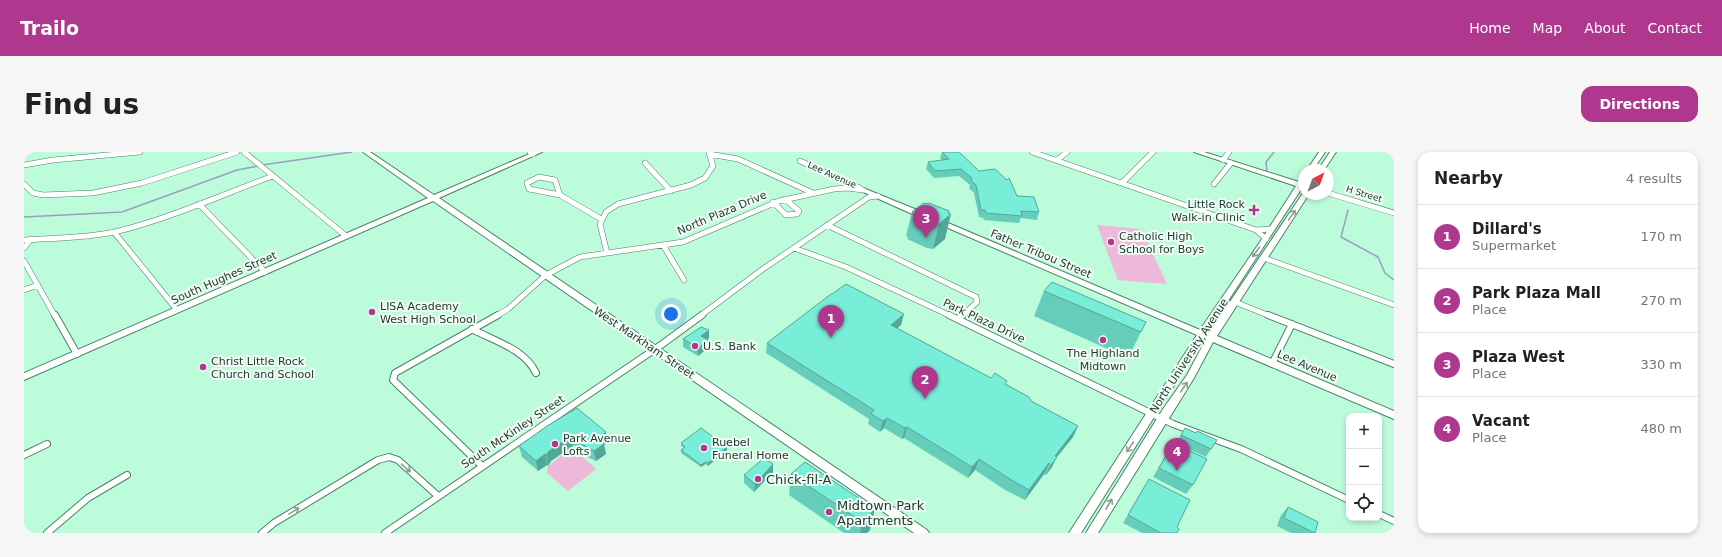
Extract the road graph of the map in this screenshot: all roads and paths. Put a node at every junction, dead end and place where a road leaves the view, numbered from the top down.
1 (140, 152) edge
2 (237, 152) edge
3 (244, 152) edge
4 (366, 152) edge
5 (1032, 152) edge
6 (1067, 152) edge
7 (1153, 152) edge
8 (1197, 152) edge
9 (1229, 152) edge
10 (1322, 152) edge
11 (1333, 152) edge
12 (534, 153) edge
13 (709, 153) edge
14 (1057, 160) junction
15 (1223, 160) junction
16 (800, 161) dead end
17 (1231, 162) junction
18 (645, 163) dead end
19 (1314, 164) edge
20 (1325, 164) edge
21 (24, 165) edge
22 (273, 176) junction
23 (1298, 182) edge
24 (1122, 183) junction
25 (24, 184) edge
26 (1214, 184) dead end
27 (863, 190) junction
28 (1298, 190) edge
29 (671, 191) junction
30 (813, 193) junction
31 (560, 195) junction
32 (1334, 195) edge
33 (878, 196) junction
34 (432, 198) junction
35 (785, 199) junction
36 (1301, 200) edge
37 (773, 202) junction
38 (199, 204) junction
39 (1394, 213) edge
40 (600, 219) junction
41 (827, 225) junction
42 (1272, 229) junction
43 (1256, 230) junction
44 (114, 232) junction
45 (346, 236) junction
46 (31, 239) junction
47 (1266, 239) junction
48 (24, 240) edge
49 (663, 245) junction
50 (24, 248) edge
51 (794, 248) junction
52 (607, 253) junction
53 (1264, 258) junction
54 (24, 261) edge
55 (265, 272) junction
56 (546, 275) junction
57 (684, 280) dead end
58 (38, 285) junction
59 (24, 290) edge
60 (1236, 302) junction
61 (1394, 305) edge
62 (177, 310) junction
63 (958, 319) junction
64 (1292, 324) junction
65 (472, 329) junction
66 (1202, 334) junction
67 (1211, 338) junction
68 (654, 349) junction
69 (77, 354) junction
70 (1272, 364) junction
71 (1394, 364) edge
72 (536, 373) dead end
73 (24, 377) edge
74 (1151, 414) junction
75 (1394, 415) edge
76 (1162, 419) junction
77 (47, 444) dead end
78 (24, 455) edge
79 (482, 466) junction
80 (127, 475) dead end
81 (438, 496) junction
82 (1346, 499) edge
83 (1382, 515) edge
84 (1394, 521) edge
85 (47, 533) edge
86 (262, 533) edge
87 (385, 533) edge
88 (923, 533) edge
89 (1075, 533) edge
90 (1092, 533) edge

1 - 21 street
2 - 25 street
3 - 22 street
4 - 34 main road, West Markham Street
5 - 14 street
6 - 14 street
7 - 24 street
8 - 15 main road
9 - 15 street
10 - 19 main road
11 - 20 main road
12 - 34 main road, South Hughes Street
13 - 29 street
13 - 30 street
14 - 24 street
15 - 17 main road
16 - 27 street, Lee Avenue
17 - 23 main road
17 - 26 street
18 - 29 street
22 - 38 street
22 - 45 street
24 - 43 street
27 - 30 street, North Plaza Drive
27 - 33 main road, Father Tribou Street
28 - 42 main road, North University Avenue
29 - 40 street
30 - 35 street, North Plaza Drive
31 - 31 street
31 - 40 street
32 - 39 street, H Street
33 - 41 street, South McKinley Street
33 - 66 main road, Father Tribou Street
34 - 45 main road, South Hughes Street
34 - 56 main road, West Markham Street
35 - 37 street, North Plaza Drive
35 - 37 street
53 -> 36 main road, North University Avenue
37 - 49 street, North Plaza Drive
38 - 44 street
38 - 55 street
40 - 52 street
41 - 51 street, South McKinley Street
41 - 63 street
42 - 43 street
42 - 47 main road, North University Avenue
43 - 47 street
44 - 46 street
44 - 62 street
45 - 55 main road, South Hughes Street
46 - 48 street
46 - 50 street
47 -> 66 main road, North University Avenue
49 - 52 street, North Plaza Drive
49 - 57 street
51 - 63 street, Park Plaza Drive
51 - 68 street, South McKinley Street
52 - 56 street, North Plaza Drive
53 - 60 main road, North University Avenue
53 - 61 street
54 - 58 street
55 - 62 main road, South Hughes Street
56 - 65 street, North Plaza Drive
56 - 68 main road, West Markham Street
58 - 59 street
58 - 69 street
60 - 64 street
60 - 67 main road, North University Avenue
62 - 69 main road, South Hughes Street
63 - 74 street, Park Plaza Drive
64 - 70 street
64 - 71 street
65 - 72 street
65 - 79 street, North Plaza Drive
66 - 67 main road, Father Tribou Street
66 - 74 main road, North University Avenue
67 - 70 main road, Lee Avenue
76 -> 67 main road, North University Avenue
68 - 79 street, South McKinley Street
68 - 88 main road, West Markham Street
69 - 73 main road, South Hughes Street
70 - 75 main road, Lee Avenue
74 - 76 street, Park Plaza Drive
74 -> 89 main road, North University Avenue
76 - 82 street, Park Plaza Drive
90 -> 76 main road, North University Avenue
77 - 78 street
79 - 81 street, South McKinley Street
80 - 85 street
86 -> 81 street
81 - 87 street, South McKinley Street
83 - 84 street

